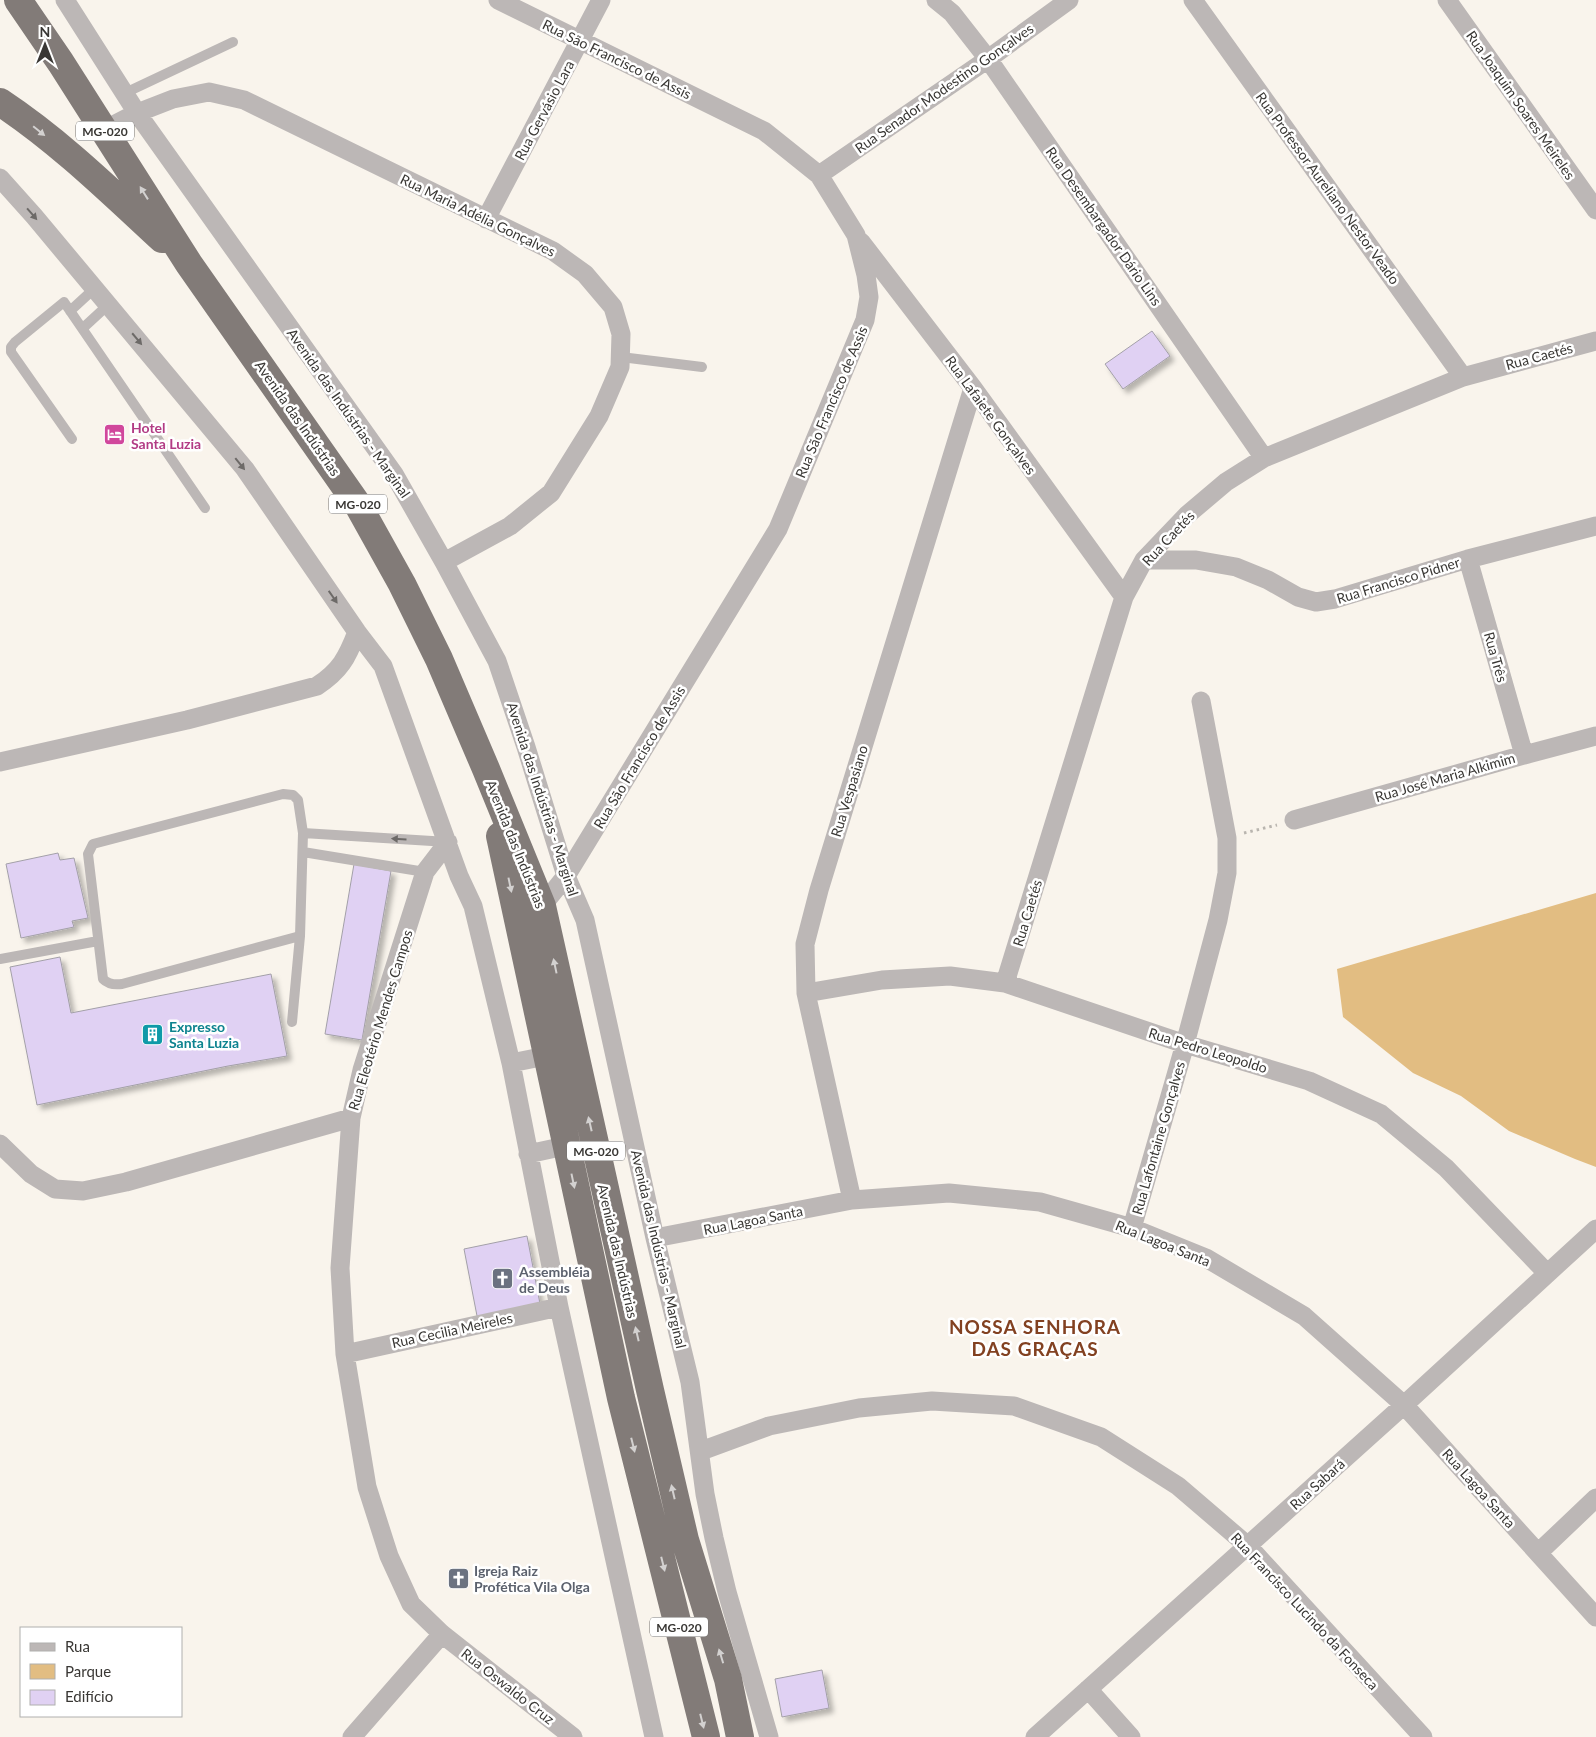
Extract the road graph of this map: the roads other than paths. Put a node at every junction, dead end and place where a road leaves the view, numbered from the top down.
1 (18, 0) edge
2 (65, 0) edge
3 (498, 0) edge
4 (601, 0) edge
5 (936, 0) edge
6 (1069, 0) edge
7 (1193, 0) edge
8 (1447, 0) edge
9 (580, 41) junction
10 (233, 42) dead end
11 (988, 59) junction
12 (125, 93) junction
13 (0, 102) edge
14 (137, 113) junction
15 (104, 130) junction
16 (819, 175) junction
17 (0, 178) edge
18 (1596, 210) edge
19 (486, 219) junction
20 (856, 234) junction
21 (189, 264) junction
22 (95, 288) junction
23 (108, 305) junction
24 (70, 311) junction
25 (83, 328) junction
26 (1596, 341) edge
27 (620, 357) junction
28 (702, 367) dead end
29 (1462, 377) junction
30 (973, 388) junction
31 (72, 439) dead end
32 (1264, 458) junction
33 (205, 508) dead end
34 (1596, 526) edge
35 (1468, 559) junction
36 (1144, 560) junction
37 (444, 562) junction
38 (1124, 597) junction
39 (357, 632) junction
40 (1201, 701) dead end
41 (1596, 736) edge
42 (1524, 755) junction
43 (0, 762) edge
44 (486, 769) junction
45 (1294, 820) road end
46 (303, 834) junction
47 (448, 842) junction
48 (303, 852) junction
49 (425, 872) junction
50 (459, 876) junction
51 (566, 876) junction
52 (542, 906) junction
53 (300, 936) junction
54 (98, 941) junction
55 (0, 960) edge
56 (1005, 984) junction
57 (806, 992) junction
58 (292, 1022) dead end
59 (1185, 1044) junction
60 (546, 1056) junction
61 (511, 1063) junction
62 (350, 1118) junction
63 (0, 1144) edge
64 (565, 1146) junction
65 (528, 1154) junction
66 (852, 1200) junction
67 (1132, 1228) junction
68 (1596, 1229) edge
69 (655, 1238) junction
70 (1547, 1273) junction
71 (559, 1307) junction
72 (345, 1354) junction
73 (1404, 1405) junction
74 (700, 1451) junction
75 (1596, 1498) edge
76 (651, 1516) junction
77 (714, 1538) junction
78 (684, 1540) junction
79 (1248, 1546) junction
80 (1538, 1553) junction
81 (1596, 1618) edge
82 (442, 1634) junction
83 (1088, 1689) junction
84 (352, 1737) edge
85 (574, 1737) edge
86 (654, 1737) edge
87 (706, 1737) edge
88 (740, 1737) edge
89 (769, 1737) edge
90 (1035, 1737) edge
91 (1131, 1737) edge
92 (1423, 1737) edge

1 - 15 highway, Avenida das Indústrias / MG-020
2 - 12 street, Avenida das Indústrias - Marginal
3 - 9 street, Rua São Francisco de Assis
4 - 9 street, Rua Gervásio Lara
5 - 11 street, Rua Desembargador Dário Lins
6 - 11 street, Rua Senador Modestino Gonçalves
7 - 29 street, Rua Professor Aureliano Nestor Veado
8 - 18 street, Rua Joaquim Soares Meireles
9 - 16 street, Rua São Francisco de Assis
9 - 19 street, Rua Gervásio Lara
10 - 12 lane
11 - 16 street, Rua Senador Modestino Gonçalves
11 - 32 street, Rua Desembargador Dário Lins
12 - 14 street, Avenida das Indústrias - Marginal
13 -> 21 highway, Avenida das Indústrias / MG-020
14 - 15 street, Rua Maria Adélia Gonçalves
14 - 19 street, Rua Maria Adélia Gonçalves
14 - 37 street, Avenida das Indústrias - Marginal
21 -> 15 highway, Avenida das Indústrias / MG-020
16 - 20 street, Rua São Francisco de Assis
17 -> 22 street
19 - 27 street, Rua Maria Adélia Gonçalves
20 - 30 street, Rua Lafaiete Gonçalves
20 - 51 street, Rua São Francisco de Assis
21 - 44 highway, Avenida das Indústrias / MG-020
22 - 23 street
22 - 24 lane
23 - 25 lane
23 -> 39 street
24 - 25 lane
24 - 31 lane
25 - 33 lane
26 - 29 street, Rua Caetés
27 - 28 lane
27 - 37 street, Rua Maria Adélia Gonçalves
29 - 32 street, Rua Caetés
30 - 38 street, Rua Lafaiete Gonçalves
30 - 57 street, Rua Vespasiano
32 - 36 street, Rua Caetés
34 - 35 street, Rua Francisco Pidner
35 - 36 street, Rua Francisco Pidner
35 - 42 street, Rua Três
36 - 38 street, Rua Caetés
37 - 51 street, Avenida das Indústrias - Marginal
38 - 56 street, Rua Caetés
39 - 43 street
39 - 47 street
40 - 59 street, Rua Lafontaine Gonçalves
41 - 42 street, Rua José Maria Alkimim
42 - 45 street, Rua José Maria Alkimim
44 - 52 highway, Avenida das Indústrias / MG-020
44 -> 60 highway, Avenida das Indústrias / MG-020
47 -> 46 lane
46 - 48 lane
46 - 54 lane
47 - 49 street, Rua Eleotério Mendes Campos
47 - 50 street
48 - 49 lane
48 - 53 lane
49 - 50 street
49 - 62 street, Rua Eleotério Mendes Campos
50 - 61 street
51 - 52 street, Rua São Francisco de Assis
51 - 69 street, Avenida das Indústrias - Marginal
78 -> 52 highway, Avenida das Indústrias / MG-020
53 - 54 lane
53 - 58 lane
54 - 55 lane
56 - 57 street, Rua Pedro Leopoldo
56 - 59 street, Rua Pedro Leopoldo
57 - 66 street, Rua Vespasiano
59 - 67 street, Rua Lafontaine Gonçalves
59 - 70 street, Rua Pedro Leopoldo
60 - 61 street
60 - 64 highway, Avenida das Indústrias / MG-020
61 - 65 street
62 - 63 street
62 - 72 street, Rua Eleotério Mendes Campos
64 - 65 street
64 -> 76 highway, Avenida das Indústrias / MG-020
65 - 71 street
66 - 67 street, Rua Lagoa Santa
66 - 69 street, Rua Lagoa Santa
67 - 73 street, Rua Lagoa Santa
68 - 70 street, Rua Sabará
69 - 74 street, Avenida das Indústrias - Marginal
70 - 73 street, Rua Sabará
71 - 72 street, Rua Cecilia Meireles
71 - 86 street
72 - 82 street, Rua Eleotério Mendes Campos
73 - 79 street, Rua Sabará
73 - 80 street, Rua Lagoa Santa
74 - 77 street, Avenida das Indústrias - Marginal
74 - 79 street, Rua Francisco Lucindo da Fonseca
75 - 80 street
76 - 78 street
76 -> 87 highway, Avenida das Indústrias / MG-020
77 - 78 street
77 - 89 street, Avenida das Indústrias - Marginal
88 -> 78 highway, Avenida das Indústrias / MG-020
79 - 83 street, Rua Sabará
79 - 92 street, Rua Francisco Lucindo da Fonseca
80 - 81 street, Rua Lagoa Santa
82 - 84 street
82 - 85 street, Rua Oswaldo Cruz
83 - 90 street, Rua Sabará
83 - 91 street

